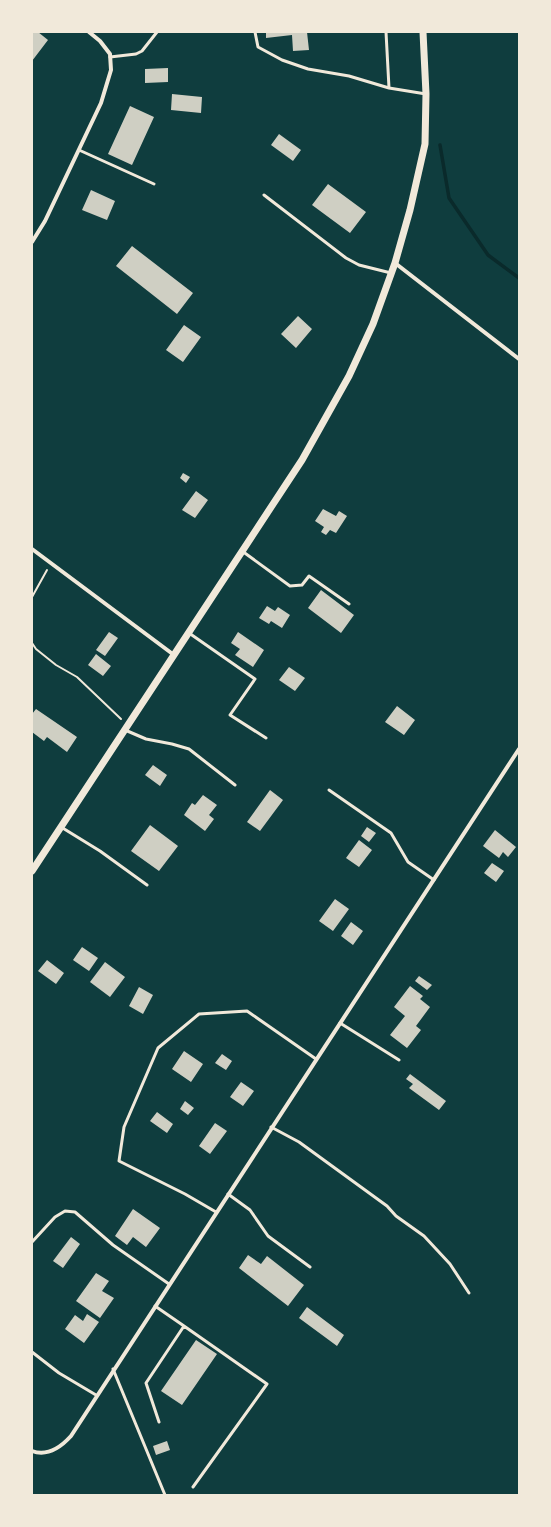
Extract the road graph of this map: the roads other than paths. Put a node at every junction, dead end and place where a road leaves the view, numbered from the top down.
1 (89, 32) edge
2 (156, 32) edge
3 (256, 32) edge
4 (386, 32) edge
5 (423, 32) edge
6 (110, 57) junction
7 (389, 88) junction
8 (426, 94) junction
9 (79, 150) junction
10 (154, 184) dead end
11 (264, 195) dead end
12 (32, 242) edge
13 (395, 263) junction
14 (391, 273) junction
15 (519, 359) edge
16 (32, 549) edge
17 (242, 551) junction
18 (349, 604) dead end
19 (188, 632) junction
20 (174, 655) junction
21 (126, 727) junction
22 (266, 738) dead end
23 (519, 749) edge
24 (236, 785) dead end
25 (329, 790) dead end
26 (61, 827) junction
27 (32, 871) edge
28 (434, 880) junction
29 (147, 886) dead end
30 (340, 1023) junction
31 (316, 1059) junction
32 (399, 1060) dead end
33 (271, 1127) junction
34 (228, 1194) junction
35 (216, 1212) junction
36 (32, 1242) edge
37 (310, 1267) dead end
38 (169, 1284) junction
39 (469, 1293) dead end
40 (155, 1306) junction
41 (184, 1326) junction
42 (32, 1352) edge
43 (113, 1369) junction
44 (96, 1395) junction
45 (159, 1422) dead end
46 (32, 1451) edge
47 (193, 1487) dead end
48 (166, 1495) edge

1 - 6 street
2 - 6 lane
3 - 7 lane
4 - 7 lane
5 - 8 street
6 - 9 street
7 - 8 lane
8 - 13 street
9 - 10 lane
9 - 12 street
11 - 14 lane
13 - 14 street
13 - 15 street
14 - 17 street
16 - 20 street
17 - 18 lane
17 - 19 street
19 - 20 street
19 - 22 lane
20 - 21 street
21 - 24 lane
21 - 26 street
23 - 28 street
25 - 28 lane
26 - 27 street
26 - 29 lane
28 - 30 street
30 - 31 street
30 - 32 lane
31 - 33 street
31 - 35 lane
33 - 34 street
33 - 39 lane
34 - 35 street
34 - 37 lane
35 - 38 street
36 - 38 lane
38 - 40 street
40 - 41 lane
40 - 43 street
41 - 45 lane
41 - 47 lane
42 - 44 lane
43 - 44 street
43 - 48 lane
44 - 46 street

